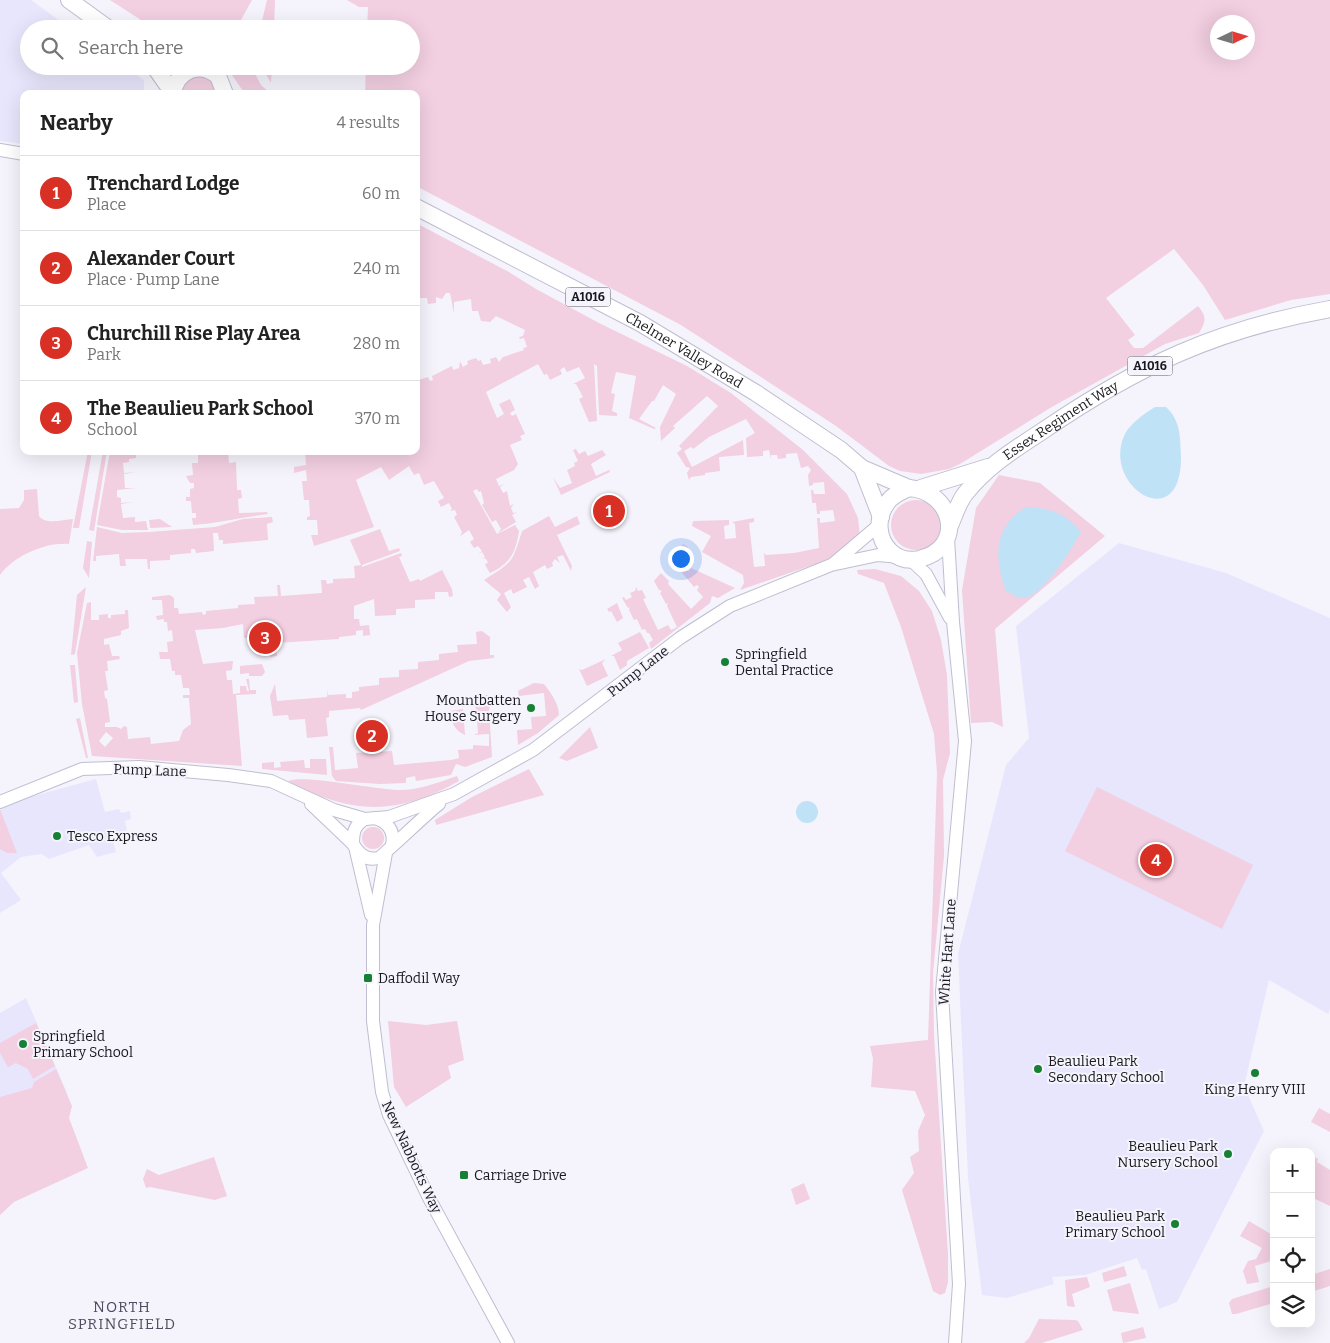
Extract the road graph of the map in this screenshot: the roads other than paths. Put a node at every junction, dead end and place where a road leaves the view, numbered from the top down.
1 (69, 0) edge
2 (97, 20) edge
3 (160, 75) edge
4 (179, 75) edge
5 (217, 75) edge
6 (171, 90) edge
7 (174, 90) edge
8 (227, 90) edge
9 (0, 150) edge
10 (20, 153) edge
11 (420, 209) edge
12 (1330, 309) edge
13 (989, 467) junction
14 (862, 468) junction
15 (915, 488) junction
16 (880, 521) junction
17 (948, 533) junction
18 (905, 559) junction
19 (831, 565) junction
20 (953, 622) junction
21 (454, 794) junction
22 (303, 797) junction
23 (0, 802) edge
24 (370, 818) junction
25 (354, 847) junction
26 (389, 849) junction
27 (373, 925) junction
28 (508, 1343) edge
29 (955, 1343) edge

1 - 2 main road
3 - 6 main road
4 - 7 main road
5 - 8 main road
9 - 10 street
11 - 14 main road, Chelmer Valley Road / A1016
12 - 13 main road, Essex Regiment Way / A1016
13 - 15 main road, Essex Regiment Way / A1016
13 - 17 main road, Essex Regiment Way / A1016
14 - 15 main road, Chelmer Valley Road / A1016
14 - 16 main road, Chelmer Valley Road / A1016
15 - 16 main road, A1016
15 - 17 main road, A1016
16 - 18 main road, A1016
16 - 19 street, Pump Lane
17 - 18 main road, A1016
17 - 20 street, White Hart Lane
18 - 19 street, Pump Lane
18 - 20 street, White Hart Lane
19 - 21 street, Pump Lane
20 - 29 street, White Hart Lane
21 - 24 street, Pump Lane
21 - 26 street, Pump Lane
22 - 23 street, Pump Lane
22 - 24 street, Pump Lane
22 - 25 street, Pump Lane
24 - 25 street
24 - 26 street, Pump Lane
25 - 26 street, Pump Lane
25 - 27 street, New Nabbotts Way
26 - 27 street, New Nabbotts Way
27 - 28 street, New Nabbotts Way

